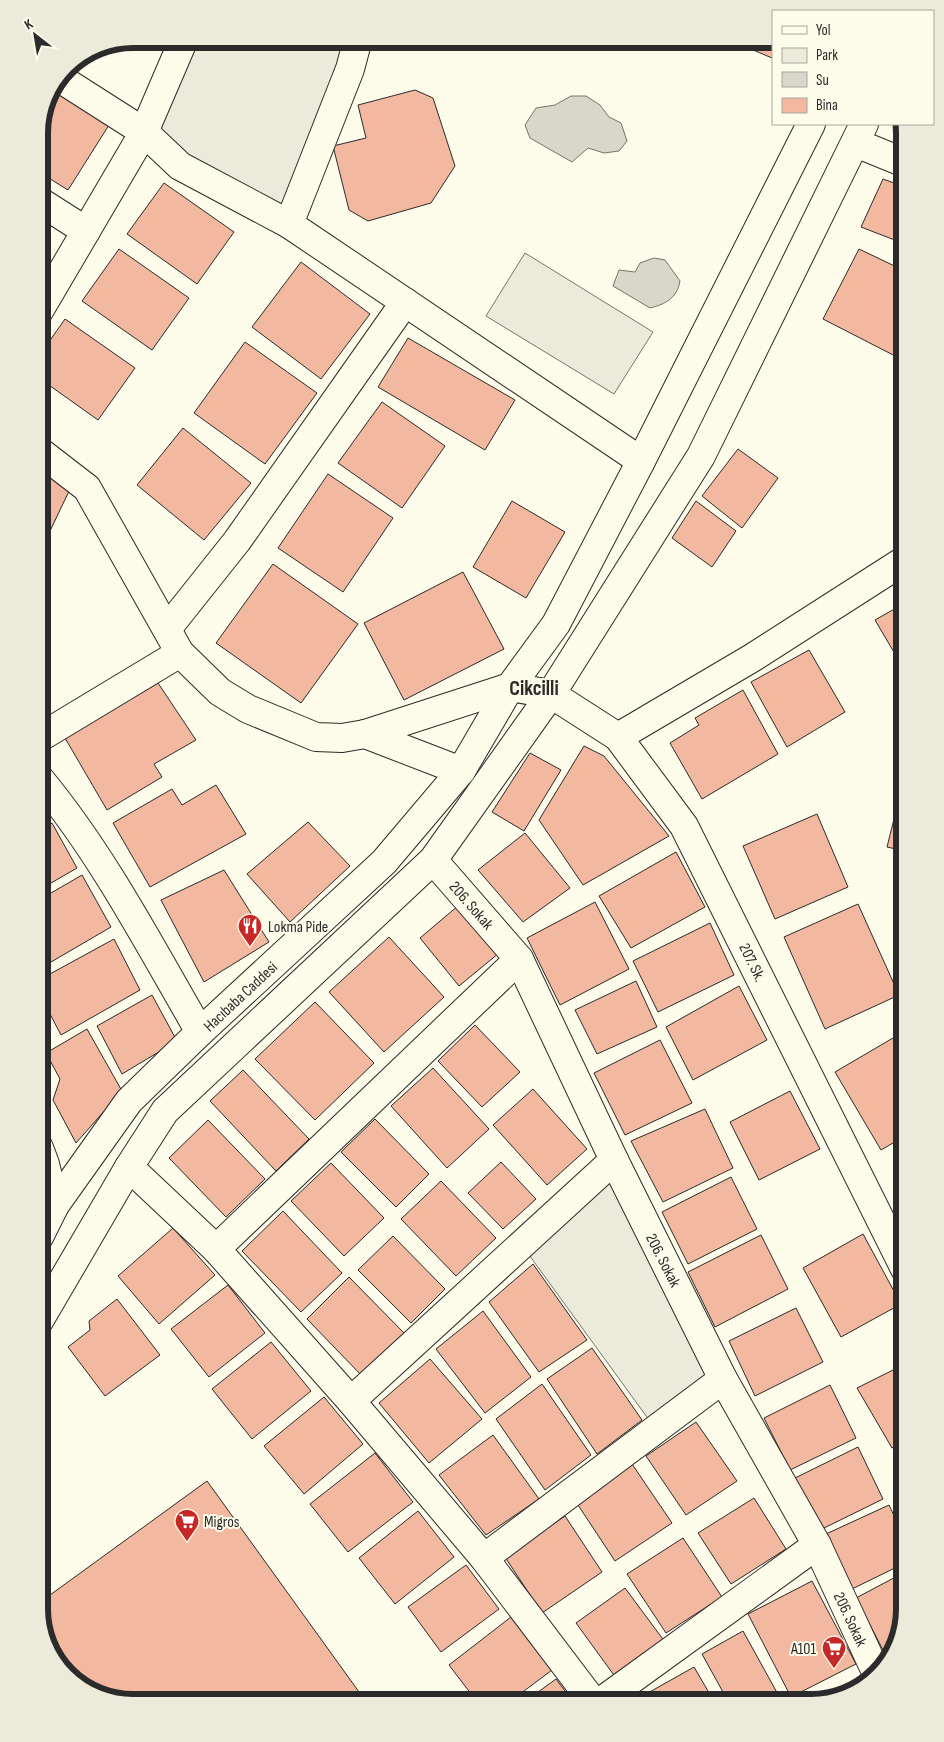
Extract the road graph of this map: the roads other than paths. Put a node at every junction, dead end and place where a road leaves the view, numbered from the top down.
1 (180, 48) edge
2 (356, 48) edge
3 (65, 81) edge
4 (810, 125) edge
5 (144, 132) junction
6 (860, 133) edge
7 (896, 157) edge
8 (48, 207) edge
9 (289, 224) junction
10 (86, 231) junction
11 (48, 296) edge
12 (406, 302) junction
13 (48, 458) edge
14 (641, 461) junction
15 (896, 566) edge
16 (166, 628) junction
17 (180, 653) junction
18 (510, 687) junction
19 (551, 694) junction
20 (48, 733) edge
21 (365, 734) junction
22 (618, 737) junction
23 (460, 771) junction
24 (48, 789) edge
25 (433, 860) junction
26 (519, 959) junction
27 (200, 1032) junction
28 (614, 1160) junction
29 (129, 1167) junction
30 (48, 1176) edge
31 (55, 1205) junction
32 (48, 1219) edge
33 (216, 1249) junction
34 (896, 1251) edge
35 (48, 1306) edge
36 (723, 1380) junction
37 (351, 1401) junction
38 (816, 1545) junction
39 (484, 1558) junction
40 (874, 1667) edge
41 (587, 1694) edge
42 (611, 1694) edge

1 - 5 street
2 - 9 street
3 - 5 street
4 - 14 street, Hacıbaba Caddesi
5 - 9 street
5 - 10 street
6 - 7 street
6 - 19 street
8 - 10 street
9 - 12 street
10 - 11 street
12 - 14 street
12 - 16 street
13 - 16 street
14 - 18 street, Hacıbaba Caddesi
15 - 22 street
16 - 17 street
17 - 20 street
17 - 21 street
18 - 19 street
18 - 21 street
18 - 23 street, Hacıbaba Caddesi
19 - 22 street, 207. Sk.
19 - 25 street
21 - 23 street
22 - 34 street, 207. Sk.
23 - 27 street, Hacıbaba Caddesi
24 - 27 street
25 - 26 street, 206. Sokak
25 - 29 street
26 - 28 street, 206. Sokak
26 - 33 street
27 - 31 street, Hacıbaba Caddesi
28 - 36 street, 206. Sokak
28 - 37 street
29 - 33 street
29 - 35 street
30 - 31 street
31 - 32 street, Hacıbaba Caddesi
33 - 37 street
36 - 38 street, 206. Sokak
36 - 39 street
37 - 39 street
38 - 40 street, 206. Sokak
38 - 42 street
39 - 41 street

